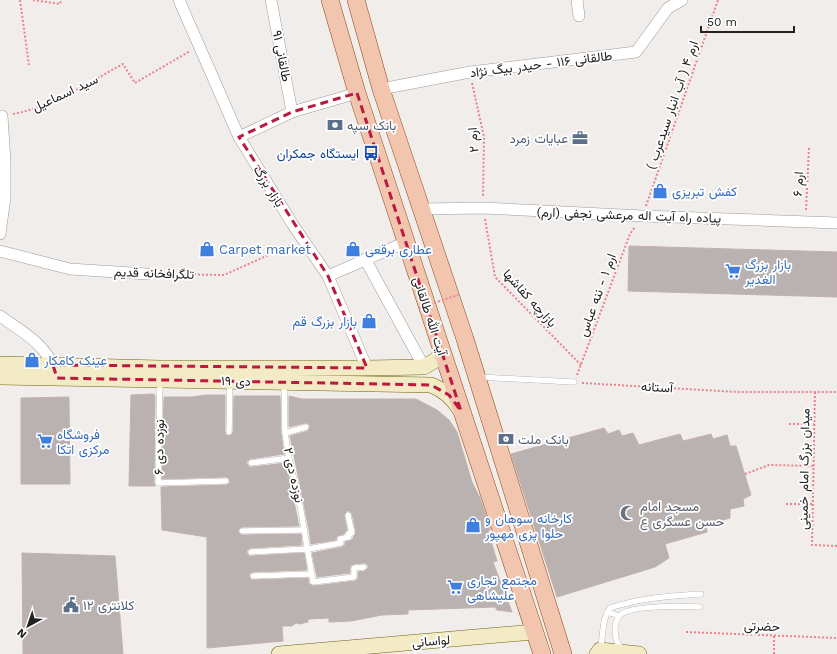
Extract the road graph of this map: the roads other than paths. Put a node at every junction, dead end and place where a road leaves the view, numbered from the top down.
1 (179, 0) edge
2 (271, 0) edge
3 (330, 0) edge
4 (356, 0) edge
5 (577, 0) edge
6 (680, 1) edge
7 (579, 16) dead end
8 (381, 89) junction
9 (357, 93) junction
10 (292, 112) junction
11 (1, 116) edge
12 (239, 137) junction
13 (422, 209) junction
14 (837, 223) edge
15 (0, 234) edge
16 (406, 242) junction
17 (0, 251) edge
18 (365, 259) junction
19 (147, 274) road end
20 (328, 276) junction
21 (0, 316) edge
22 (441, 347) junction
23 (0, 364) edge
24 (424, 367) junction
25 (367, 368) junction
26 (55, 371) junction
27 (160, 374) junction
28 (284, 375) junction
29 (0, 376) edge
30 (477, 377) junction
31 (230, 381) junction
32 (574, 382) road end
33 (461, 411) junction
34 (306, 427) dead end
35 (230, 432) dead end
36 (285, 433) junction
37 (289, 458) junction
38 (251, 463) dead end
39 (226, 481) dead end
40 (348, 515) dead end
41 (304, 530) junction
42 (242, 531) dead end
43 (308, 549) junction
44 (251, 552) dead end
45 (364, 567) dead end
46 (312, 574) junction
47 (253, 576) dead end
48 (701, 594) dead end
49 (700, 607) dead end
50 (607, 612) junction
51 (619, 616) junction
52 (534, 632) junction
53 (598, 652) edge
54 (633, 653) edge
55 (279, 654) edge
56 (542, 654) edge
57 (562, 654) edge

1 - 12 street, بازار بزرگ
2 - 10 street, طالقانی ۹۱
3 - 9 main road, آیت الله طالقانی
4 - 8 main road, آیت الله طالقانی
5 - 7 street
6 - 8 street, طالقانی ۱۱۶ - حیدر بیگ نژاد
8 - 13 main road, آیت الله طالقانی
9 - 10 street
9 - 16 main road, آیت الله طالقانی
10 - 12 street
11 - 15 street
12 - 20 street, بازار بزرگ
13 - 14 street, پیاده راه آیت اله مرعشی نجفی (ارم)
13 - 30 main road, آیت الله طالقانی
16 - 18 street
16 - 22 main road, آیت الله طالقانی
17 - 19 street, تلگرافخانه قدیم
18 - 20 street
18 - 24 street
20 - 25 street, بازار بزرگ
21 - 26 street
22 - 24 main road
22 - 33 main road, آیت الله طالقانی
23 - 26 main road, ۱۹ دی
24 - 25 main road, ۱۹ دی
25 - 28 main road, ۱۹ دی
26 - 27 main road, ۱۹ دی
26 - 29 main road, ۱۹ دی
27 - 28 main road, ۱۹ دی
27 - 31 main road, ۱۹ دی
27 - 39 lane, نوزده دی ۶
28 - 31 main road, ۱۹ دی
28 - 33 main road, ۱۹ دی
28 - 36 lane, نوزده دی ۲
30 - 32 lane
30 - 57 main road, آیت الله طالقانی
31 - 35 lane
33 - 52 main road, آیت الله طالقانی
34 - 36 lane
36 - 37 lane, نوزده دی ۲
37 - 38 lane
37 - 41 lane, نوزده دی ۲
40 - 43 lane
41 - 42 lane
41 - 43 lane, نوزده دی ۲
43 - 44 lane
43 - 46 lane, نوزده دی ۲
45 - 46 lane, نوزده دی ۲
46 - 47 lane
48 - 50 lane
49 - 51 lane
50 - 51 lane
50 - 53 lane
51 - 54 lane
52 - 55 main road, لواسانی
52 - 56 main road, آیت الله طالقانی
53 - 54 main road

